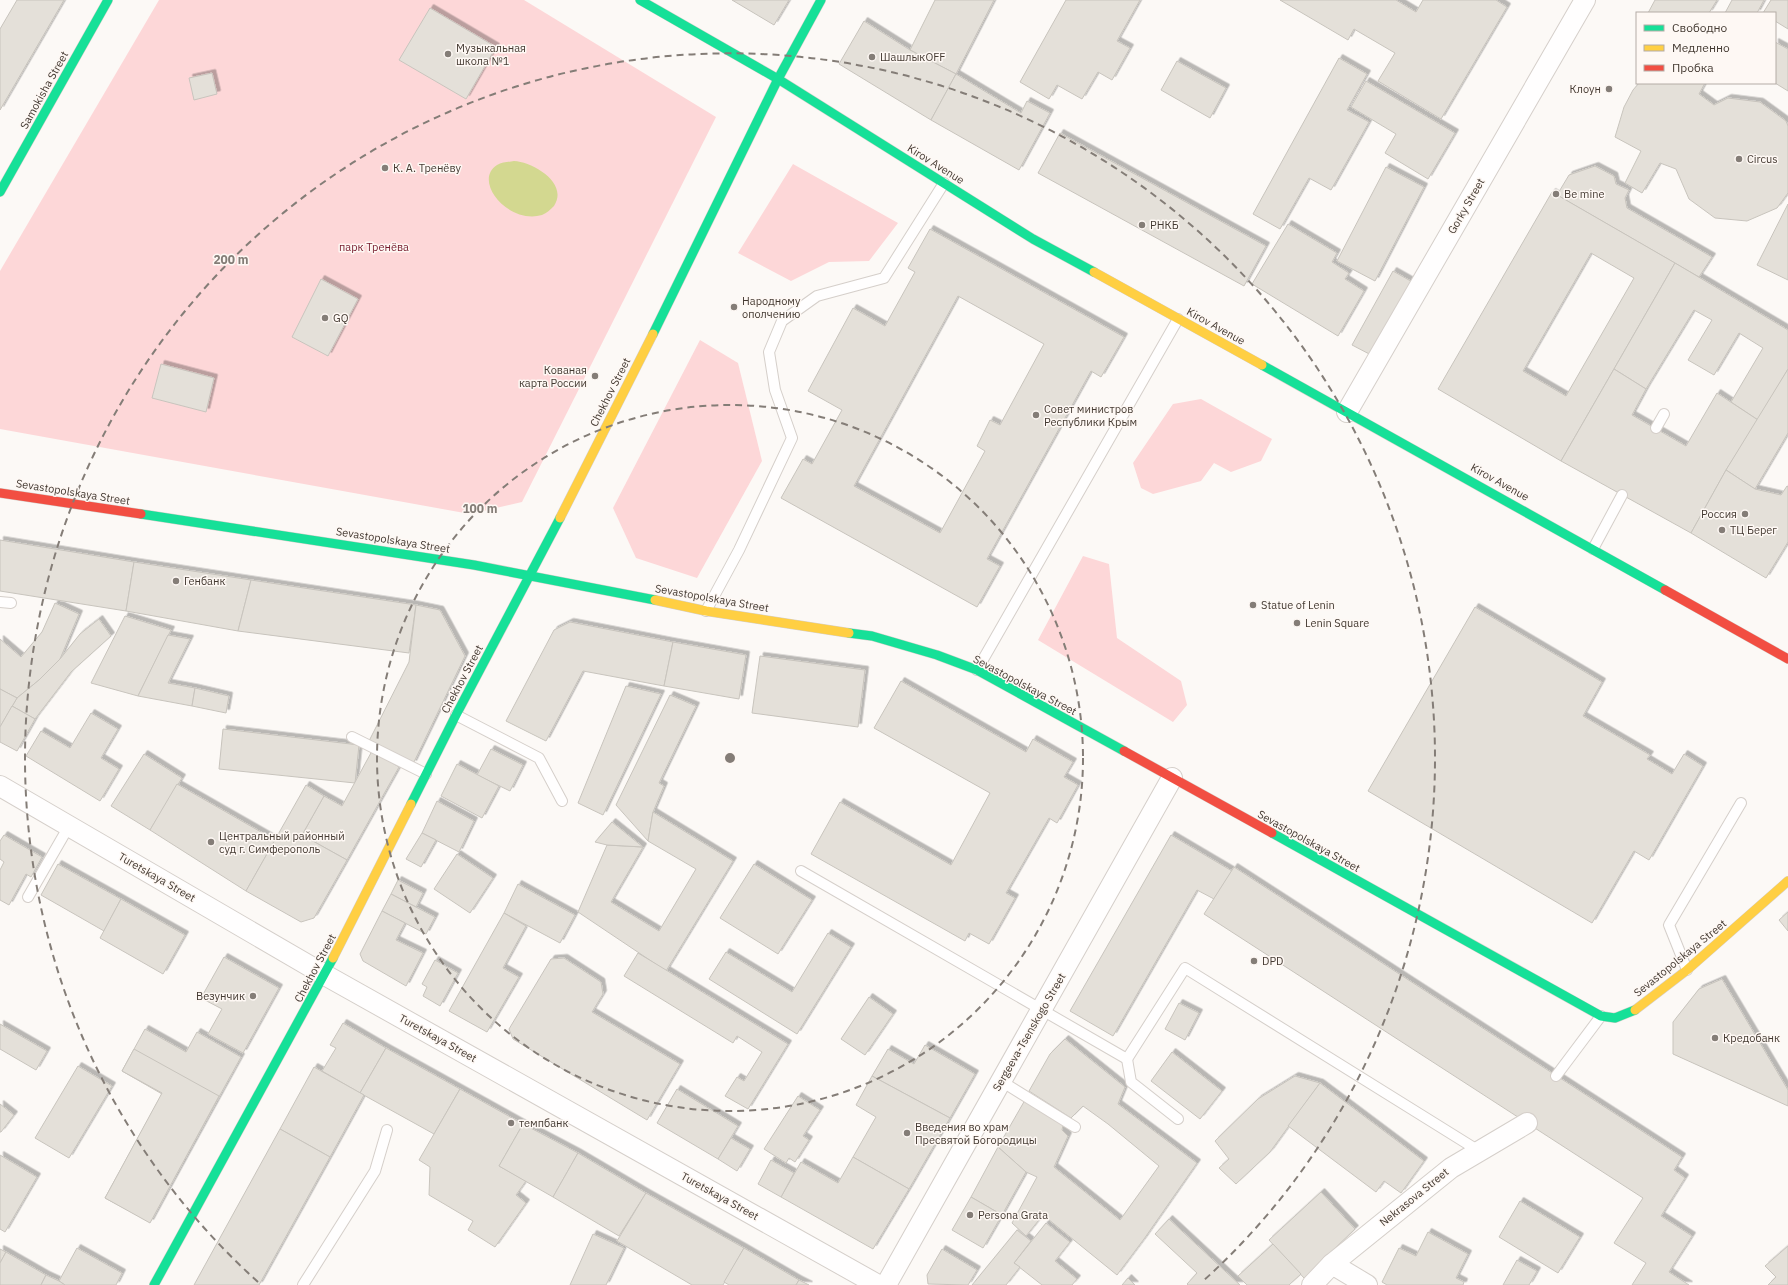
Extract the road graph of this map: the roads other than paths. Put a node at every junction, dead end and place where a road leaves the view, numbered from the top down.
1 (108, 0) edge
2 (640, 0) edge
3 (821, 0) edge
4 (1585, 0) edge
5 (778, 79) junction
6 (944, 183) junction
7 (0, 192) edge
8 (1178, 319) junction
9 (1347, 412) junction
10 (1664, 414) dead end
11 (1656, 428) dead end
12 (0, 493) edge
13 (1622, 495) dead end
14 (1593, 549) junction
15 (531, 575) junction
16 (0, 602) edge
17 (11, 603) dead end
18 (706, 611) junction
19 (1788, 659) edge
20 (977, 670) junction
21 (456, 715) junction
22 (352, 738) dead end
23 (426, 774) junction
24 (1172, 778) junction
25 (0, 786) edge
26 (562, 801) dead end
27 (1741, 803) dead end
28 (69, 826) junction
29 (801, 872) dead end
30 (1788, 881) edge
31 (28, 897) dead end
32 (1687, 970) junction
33 (325, 975) junction
34 (1041, 1010) junction
35 (1601, 1016) junction
36 (1127, 1059) junction
37 (1556, 1076) dead end
38 (1001, 1081) junction
39 (1178, 1119) dead end
40 (1527, 1123) dead end
41 (1075, 1127) dead end
42 (387, 1130) dead end
43 (1479, 1151) junction
44 (1332, 1264) junction
45 (154, 1285) edge
46 (303, 1285) edge
47 (878, 1285) edge
48 (886, 1285) edge
49 (1312, 1285) edge
50 (1367, 1285) edge

1 - 7 main road, Samokisha Street
2 - 5 main road, Kirov Avenue
3 - 5 main road, Chekhov Street
4 - 9 street, Gorky Street
5 - 6 main road, Kirov Avenue
5 - 15 main road, Chekhov Street
6 - 8 main road, Kirov Avenue
6 - 18 lane
8 - 9 main road, Kirov Avenue
8 - 20 lane
9 - 14 main road, Kirov Avenue
10 - 11 lane
12 - 15 main road, Sevastopolskaya Street
13 - 14 lane
14 - 19 main road, Kirov Avenue
15 - 18 main road, Sevastopolskaya Street
15 - 21 main road, Chekhov Street
16 - 17 lane
18 - 20 main road, Sevastopolskaya Street
20 - 24 main road, Sevastopolskaya Street
21 - 23 main road, Chekhov Street
21 - 26 lane
22 - 23 lane
23 - 33 main road, Chekhov Street
24 - 34 street, Sergeeva-Tsenskogo Street
24 - 35 main road, Sevastopolskaya Street
25 - 28 street, Turetskaya Street
27 - 32 lane
28 - 31 lane
28 - 33 street, Turetskaya Street
29 - 34 lane
30 - 32 main road, Sevastopolskaya Street
32 - 35 main road, Sevastopolskaya Street
33 - 45 main road, Chekhov Street
33 - 47 street, Turetskaya Street
34 - 36 lane
34 - 38 street, Sergeeva-Tsenskogo Street
35 - 37 lane
36 - 39 lane
36 - 43 lane
38 - 41 lane
38 - 48 street, Sergeeva-Tsenskogo Street
40 - 43 street, Nekrasova Street
42 - 46 lane
43 - 44 street, Nekrasova Street
44 - 49 street, Nekrasova Street
44 - 50 street

